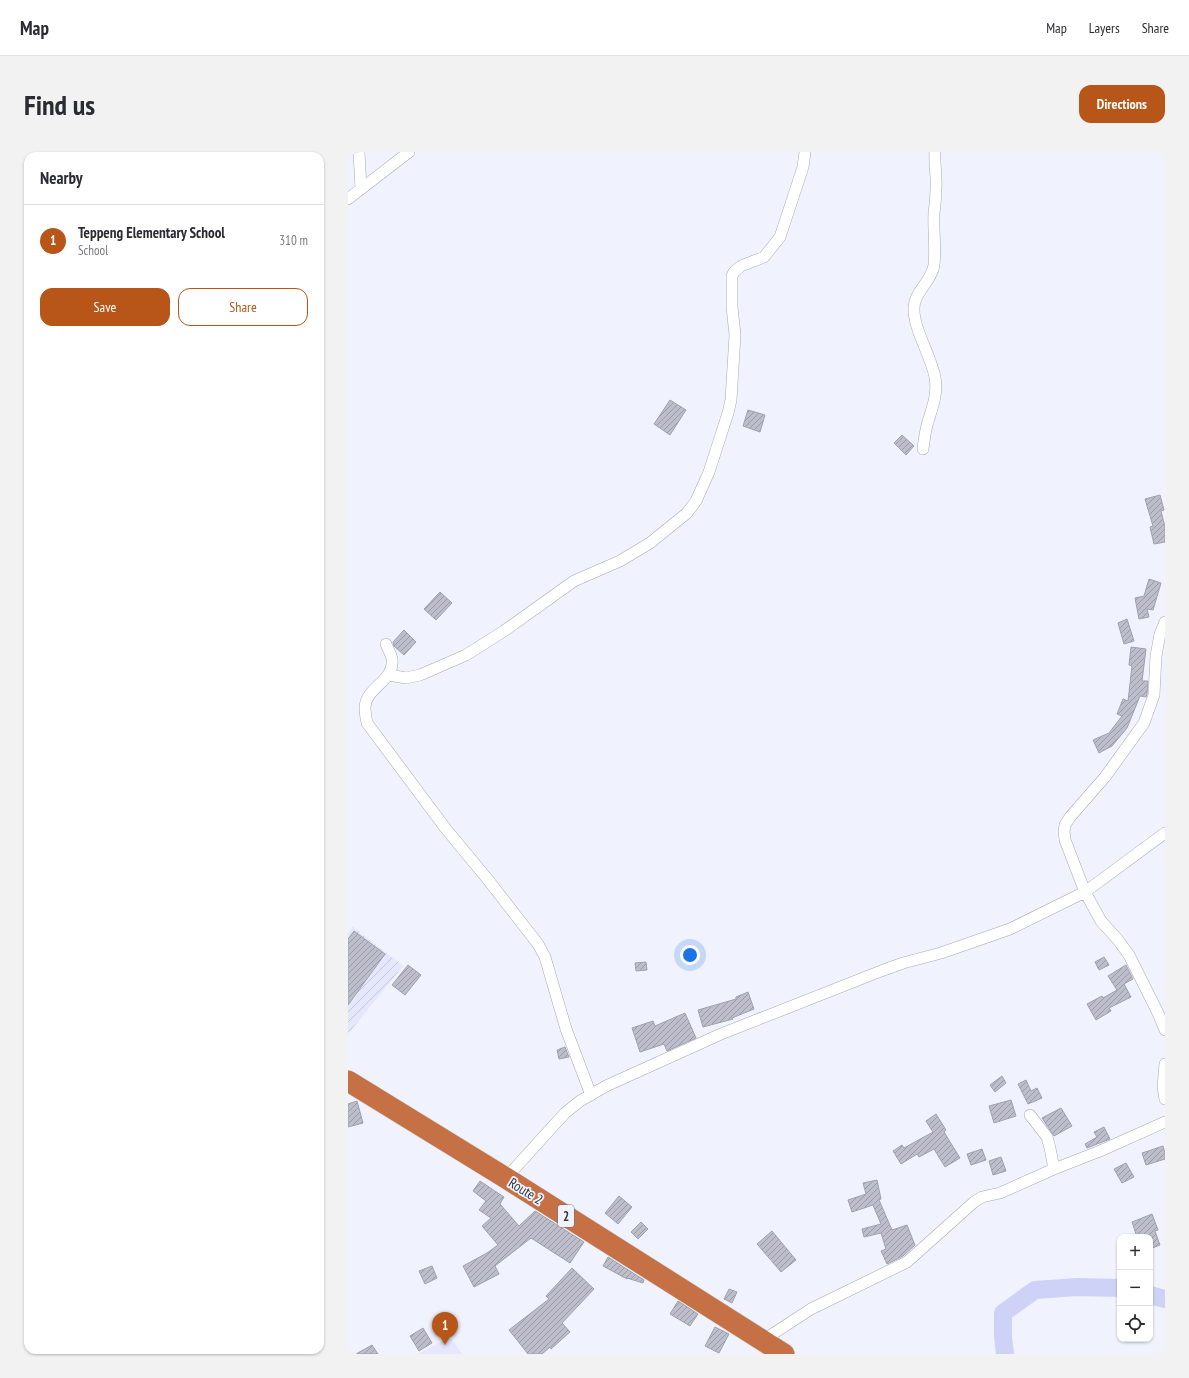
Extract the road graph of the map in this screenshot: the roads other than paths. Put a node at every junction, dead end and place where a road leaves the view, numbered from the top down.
1 (359, 152) edge
2 (409, 152) edge
3 (805, 152) edge
4 (935, 152) edge
5 (361, 189) junction
6 (348, 199) edge
7 (923, 449) dead end
8 (1165, 622) edge
9 (386, 644) dead end
10 (388, 675) junction
11 (1165, 833) edge
12 (1085, 892) junction
13 (1165, 1030) edge
14 (1165, 1064) edge
15 (348, 1081) edge
16 (591, 1095) junction
17 (1165, 1099) edge
18 (1030, 1115) dead end
19 (1165, 1122) edge
20 (1054, 1169) junction
21 (506, 1178) junction
22 (762, 1341) junction
23 (784, 1354) edge

1 - 5 street
2 - 5 street
3 - 10 street
4 - 7 street
5 - 6 street
8 - 12 street
9 - 10 street
10 - 16 street
11 - 12 street
12 - 13 street
12 - 16 street
14 - 17 street
15 - 21 highway, Route 2 / 2
16 - 21 street
18 - 20 street
19 - 20 street
20 - 22 street
21 - 22 highway, Route 2 / 2
22 - 23 highway, Route 2 / 2

